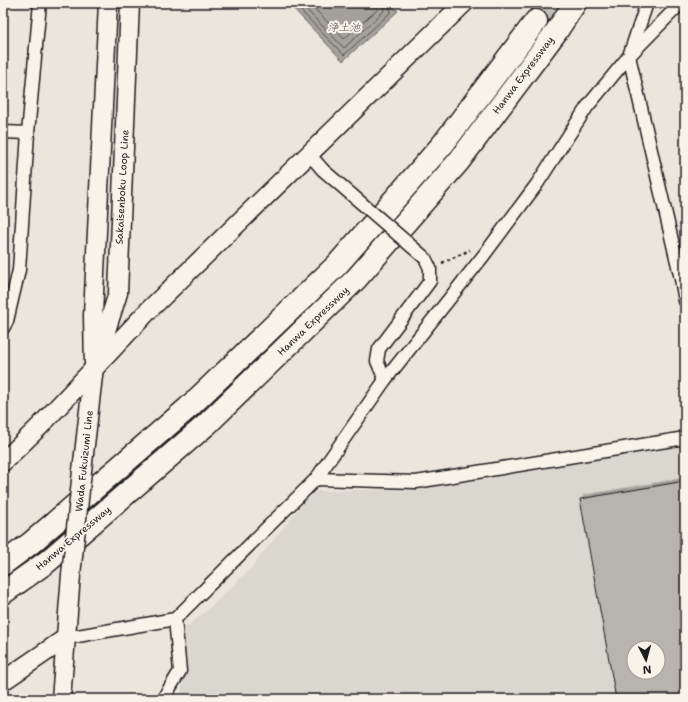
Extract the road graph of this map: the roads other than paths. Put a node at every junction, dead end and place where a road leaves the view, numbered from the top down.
1 (40, 3) edge
2 (108, 3) edge
3 (130, 3) edge
4 (464, 3) edge
5 (575, 3) edge
6 (647, 3) edge
7 (681, 3) edge
8 (536, 21) tunnel mouth
9 (628, 56) junction
10 (3, 132) edge
11 (28, 133) junction
12 (309, 154) junction
13 (685, 301) edge
14 (3, 328) edge
15 (94, 367) junction
16 (385, 380) junction
17 (685, 438) edge
18 (3, 462) edge
19 (316, 479) junction
20 (3, 564) edge
21 (3, 593) edge
22 (175, 619) junction
23 (66, 638) junction
24 (3, 681) edge
25 (61, 699) edge
26 (163, 699) edge

1 - 11 street
2 - 15 main road
3 - 15 main road, Sakaisenboku Loop Line
4 - 12 main road
5 - 21 highway, Hanwa Expressway
6 - 9 street
7 - 9 street
8 - 20 highway
9 - 13 street
9 - 16 street
10 - 11 street
11 - 14 street
12 - 15 main road
12 - 16 street, bridge
15 - 18 main road, Sakaisenboku Loop Line
15 - 23 main road, Wada Fukuizumi Line, bridge
16 - 19 street
17 - 19 street
19 - 22 street
22 - 23 street
22 - 26 street
23 - 24 main road
23 - 25 main road, Wada Fukuizumi Line

